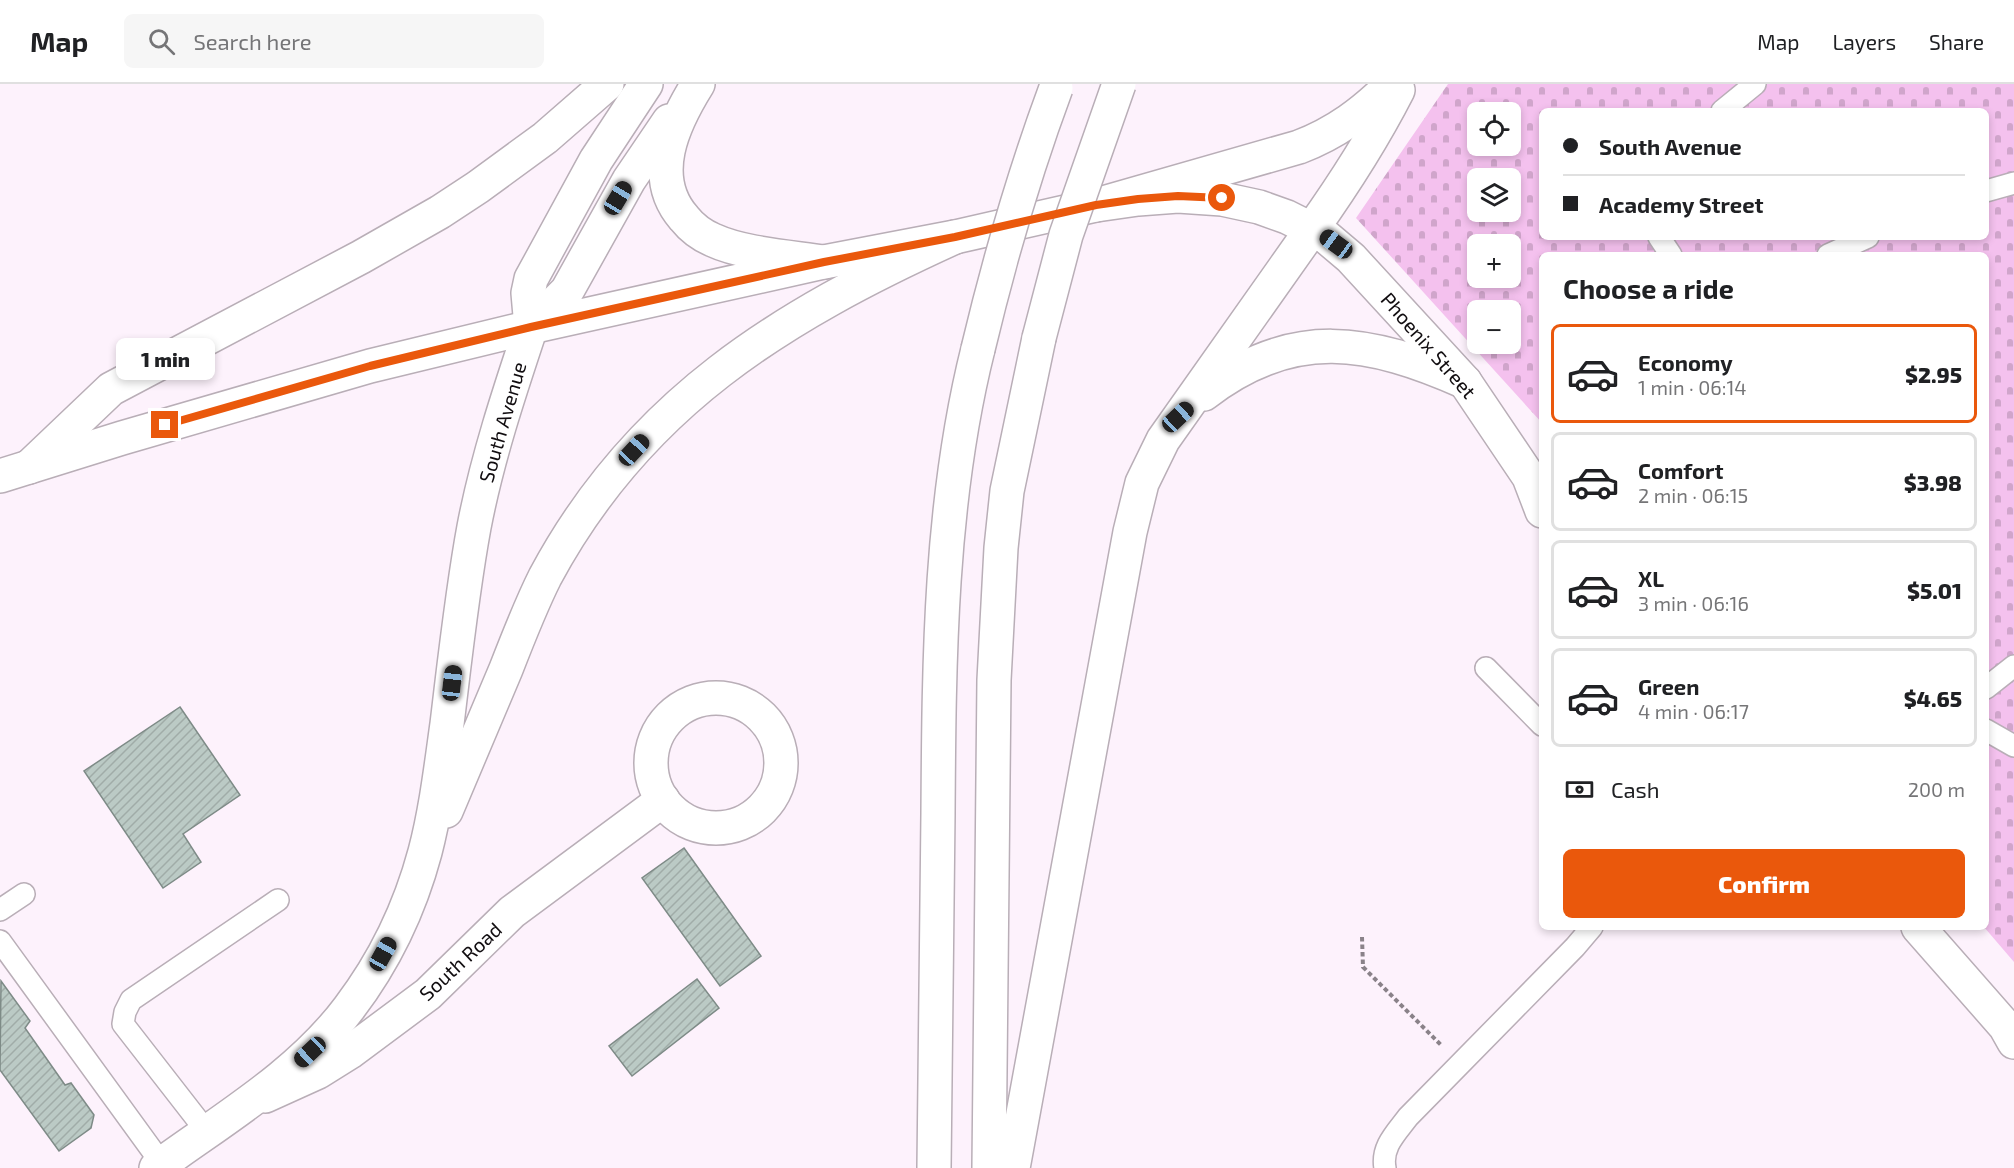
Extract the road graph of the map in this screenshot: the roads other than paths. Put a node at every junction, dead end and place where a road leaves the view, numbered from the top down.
1 (607, 84) edge
2 (646, 84) edge
3 (698, 84) edge
4 (1119, 84) edge
5 (1392, 84) edge
6 (1401, 84) edge
7 (1755, 84) edge
8 (1057, 86) edge
9 (1726, 108) edge
10 (2014, 183) edge
11 (1989, 190) edge
12 (1096, 205) junction
13 (1312, 228) junction
14 (955, 237) junction
15 (1861, 240) edge
16 (1835, 252) edge
17 (824, 262) junction
18 (531, 327) junction
19 (1465, 382) junction
20 (1178, 417) junction
21 (14, 471) edge
22 (1535, 482) edge
23 (1539, 499) edge
24 (2014, 666) edge
25 (1486, 668) dead end
26 (1989, 686) edge
27 (1539, 722) edge
28 (1989, 732) edge
29 (2014, 746) edge
30 (663, 800) dead end
31 (24, 894) dead end
32 (410, 898) junction
33 (278, 900) dead end
34 (0, 910) edge
35 (1589, 930) edge
36 (1921, 930) edge
37 (0, 941) edge
38 (2014, 1042) edge
39 (246, 1102) junction
40 (207, 1132) junction
41 (1378, 1164) edge
42 (159, 1166) edge
43 (934, 1168) edge
44 (989, 1168) edge
45 (1013, 1168) edge

1 - 21 main road
2 - 18 main road
3 - 17 main road
3 - 18 main road
4 - 44 main road, bridge
5 - 12 main road
6 - 13 main road
7 - 9 lane
8 - 43 main road, bridge
10 - 11 lane
12 - 13 main road
12 - 14 main road
13 - 19 main road, Phoenix Street
13 - 20 main road
14 - 17 main road
14 - 32 main road
15 - 16 lane
17 - 18 main road
18 - 21 main road
18 - 32 main road, South Avenue
19 - 20 main road
19 - 22 main road, Phoenix Street
20 - 45 main road
22 - 23 main road, Phoenix Street
24 - 26 lane
25 - 27 lane
28 - 29 lane
30 - 39 main road, South Road
31 - 34 lane
32 - 39 main road, South Avenue
33 - 40 lane
35 - 41 lane
36 - 38 main road
37 - 42 lane
39 - 40 main road, South Avenue
40 - 42 main road, South Avenue

